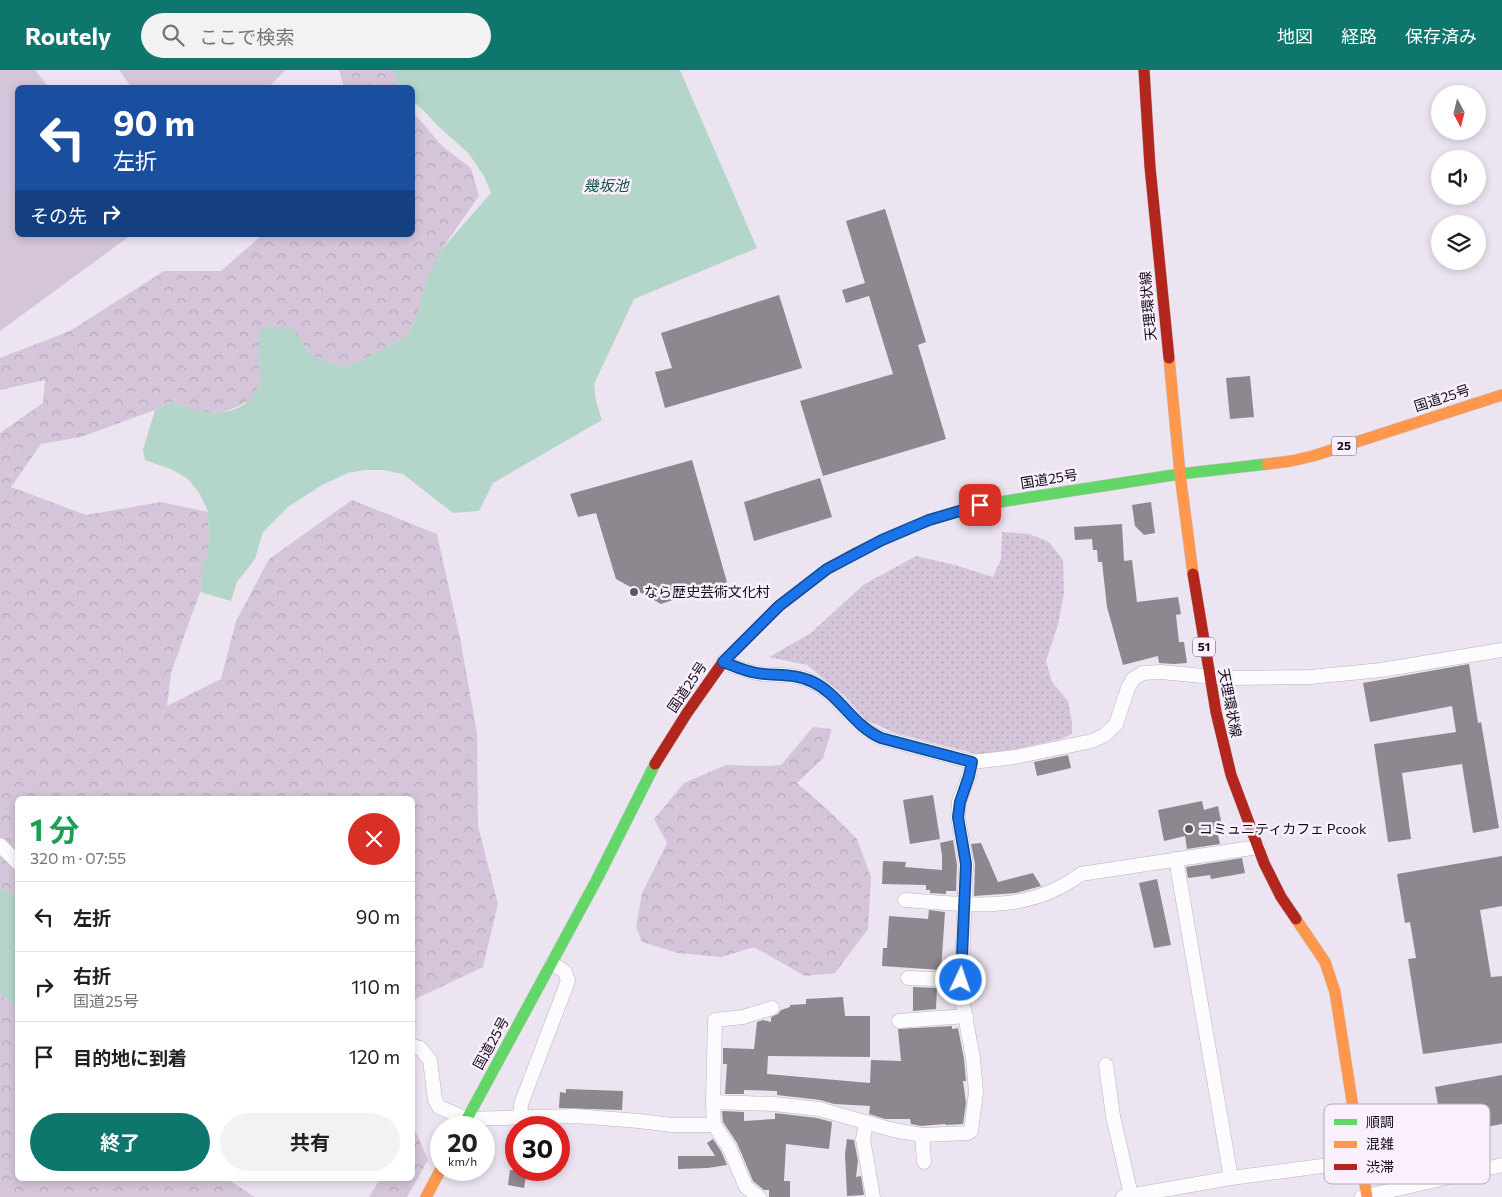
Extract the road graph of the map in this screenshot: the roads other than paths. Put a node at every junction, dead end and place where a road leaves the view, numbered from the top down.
1 (1144, 70) edge
2 (1502, 395) edge
3 (1180, 474) junction
4 (1502, 650) edge
5 (723, 662) junction
6 (1210, 676) junction
7 (972, 762) junction
8 (0, 845) edge
9 (1258, 847) junction
10 (1176, 859) junction
11 (15, 860) edge
12 (906, 900) dead end
13 (964, 904) junction
14 (552, 963) junction
15 (908, 978) dead end
16 (961, 980) junction
17 (772, 1008) dead end
18 (966, 1016) junction
19 (899, 1021) dead end
20 (415, 1047) edge
21 (1106, 1065) dead end
22 (713, 1102) junction
23 (1352, 1104) edge
24 (454, 1116) edge
25 (469, 1116) edge
26 (520, 1116) edge
27 (570, 1116) edge
28 (866, 1122) junction
29 (714, 1125) junction
30 (922, 1134) junction
31 (924, 1162) dead end
32 (1324, 1166) edge
33 (1231, 1178) junction
34 (434, 1181) edge
35 (1363, 1184) edge
36 (1421, 1184) edge
37 (1126, 1196) edge
38 (426, 1197) edge
39 (759, 1197) edge
40 (873, 1197) edge
41 (1365, 1197) edge

1 - 3 main road, 天理環状線 / 51
2 - 3 main road, 国道25号 / 25
3 - 5 main road, 国道25号 / 25
3 - 6 main road, 天理環状線 / 51
4 - 6 street
5 - 7 street
5 - 14 main road, 国道25号 / 25
6 - 7 street
6 - 9 main road, 天理環状線 / 51
7 - 13 street
8 - 11 street
9 - 10 street
9 - 23 main road, 天理環状線 / 51
10 - 13 street
10 - 33 street
12 - 13 street
13 - 16 street
14 - 25 main road, 国道25号 / 25
14 - 26 street
15 - 16 street
16 - 18 street
17 - 22 street
18 - 19 street
18 - 30 street
20 - 24 street
21 - 37 street
22 - 28 street
22 - 29 street
27 - 29 street
28 - 30 street
28 - 40 street
29 - 39 street
30 - 31 street
32 - 33 street
33 - 37 street
34 - 38 main road
35 - 41 main road, 天理環状線 / 51
36 - 41 street

